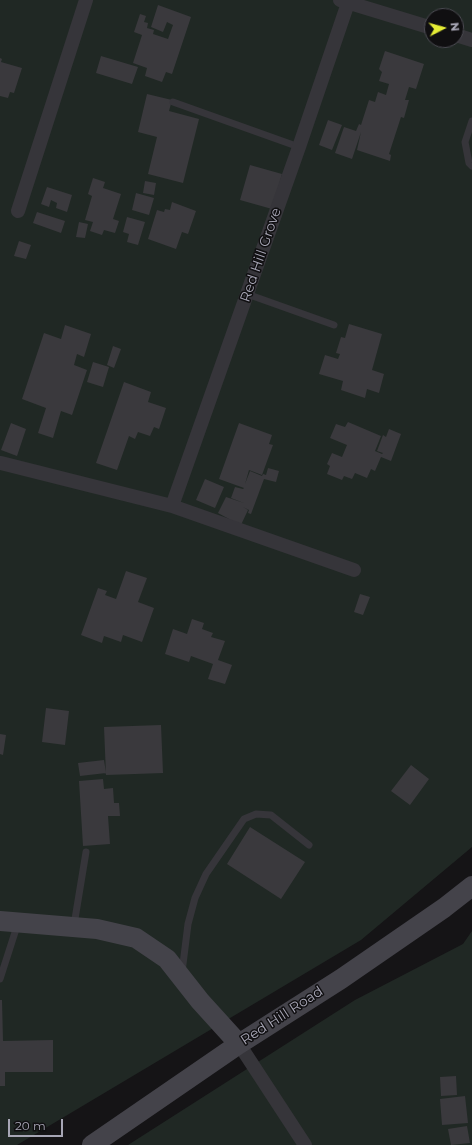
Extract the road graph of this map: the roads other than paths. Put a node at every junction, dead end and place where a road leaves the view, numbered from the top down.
1 (86, 0) edge
2 (344, 2) edge
3 (424, 26) edge
4 (173, 102) dead end
5 (472, 121) edge
6 (299, 147) junction
7 (472, 166) edge
8 (18, 211) dead end
9 (247, 294) junction
10 (334, 325) dead end
11 (1, 463) dead end
12 (172, 506) junction
13 (354, 570) dead end
14 (309, 845) dead end
15 (86, 852) dead end
16 (471, 889) edge
17 (9, 922) edge
18 (74, 928) junction
19 (182, 978) junction
20 (0, 979) edge
21 (239, 1044) junction
22 (92, 1145) edge
23 (304, 1145) edge

1 - 8 street
2 - 3 street
2 - 6 street, Red Hill Grove
4 - 6 lane
5 - 7 lane
6 - 9 street, Red Hill Grove
9 - 10 lane
9 - 12 street, Red Hill Grove
11 - 12 street
12 - 13 street
14 - 19 lane
15 - 18 lane
16 - 21 main road, Red Hill Road
17 - 18 main road
17 - 20 lane
18 - 19 main road
19 - 21 main road
21 - 22 main road, Red Hill Road
21 - 23 street

